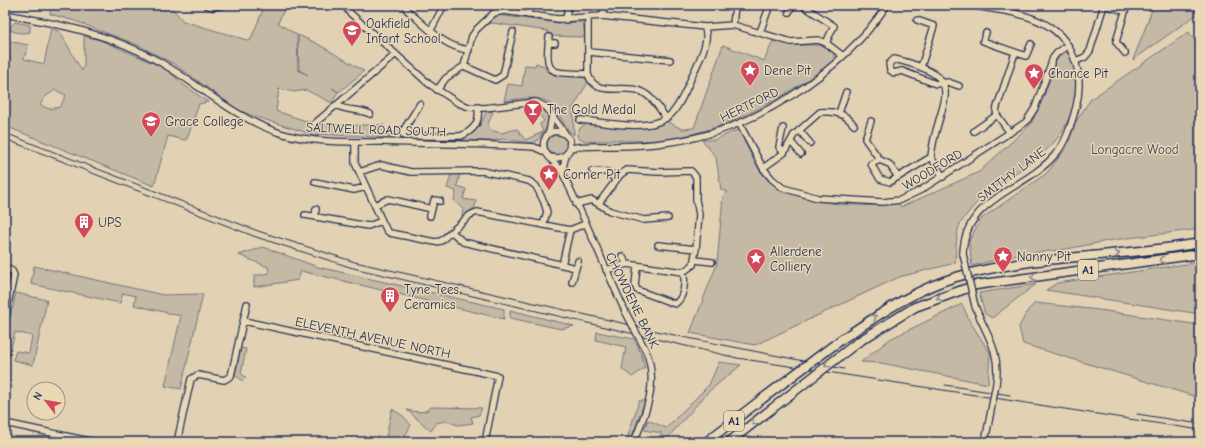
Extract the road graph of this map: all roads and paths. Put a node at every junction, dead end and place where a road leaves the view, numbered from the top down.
1 (206, 5) edge
2 (224, 5) edge
3 (344, 5) edge
4 (405, 5) edge
5 (444, 5) edge
6 (530, 5) edge
7 (568, 5) edge
8 (606, 5) edge
9 (735, 5) edge
10 (770, 5) edge
11 (792, 5) edge
12 (802, 5) edge
13 (887, 5) edge
14 (968, 5) edge
15 (1104, 5) edge
16 (1127, 5) edge
17 (1124, 11) junction
18 (789, 12) dead end
19 (5, 14) edge
20 (528, 15) junction
21 (602, 16) junction
22 (588, 17) junction
23 (566, 20) junction
24 (917, 20) dead end
25 (733, 25) junction
26 (705, 27) junction
27 (431, 30) junction
28 (513, 32) dead end
29 (760, 32) junction
30 (986, 34) dead end
31 (555, 43) dead end
32 (826, 43) junction
33 (1031, 44) dead end
34 (1068, 45) junction
35 (469, 50) junction
36 (589, 52) junction
37 (1015, 53) junction
38 (1125, 53) dead end
39 (396, 54) junction
40 (843, 56) junction
41 (670, 60) dead end
42 (1076, 61) junction
43 (464, 66) junction
44 (921, 67) junction
45 (588, 74) junction
46 (943, 83) junction
47 (959, 86) dead end
48 (437, 90) junction
49 (846, 92) dead end
50 (420, 104) dead end
51 (336, 105) junction
52 (478, 107) junction
53 (839, 113) junction
54 (370, 114) dead end
55 (997, 115) junction
56 (552, 116) junction
57 (666, 118) junction
58 (580, 120) dead end
59 (871, 121) dead end
60 (739, 123) junction
61 (314, 125) dead end
62 (854, 125) dead end
63 (783, 128) dead end
64 (799, 130) junction
65 (974, 131) dead end
66 (1010, 133) junction
67 (549, 134) junction
68 (568, 138) junction
69 (355, 142) junction
70 (791, 142) junction
71 (543, 143) junction
72 (810, 143) dead end
73 (584, 145) junction
74 (534, 147) junction
75 (570, 148) junction
76 (784, 153) junction
77 (547, 154) junction
78 (801, 154) dead end
79 (566, 155) junction
80 (931, 157) junction
81 (880, 160) junction
82 (763, 168) junction
83 (592, 171) dead end
84 (359, 172) junction
85 (562, 172) junction
86 (898, 177) junction
87 (943, 177) junction
88 (616, 180) junction
89 (315, 182) dead end
90 (366, 187) junction
91 (437, 200) dead end
92 (599, 202) junction
93 (576, 204) junction
94 (375, 206) junction
95 (316, 209) dead end
96 (432, 209) junction
97 (305, 214) dead end
98 (430, 216) dead end
99 (315, 217) junction
100 (668, 218) dead end
101 (382, 221) junction
102 (585, 224) junction
103 (543, 225) junction
104 (570, 230) junction
105 (452, 232) junction
106 (1200, 243) edge
107 (658, 245) dead end
108 (696, 249) junction
109 (1200, 254) edge
110 (622, 256) dead end
111 (695, 260) junction
112 (578, 261) dead end
113 (712, 262) dead end
114 (627, 264) junction
115 (562, 265) junction
116 (5, 267) edge
117 (637, 267) junction
118 (576, 268) junction
119 (606, 270) junction
120 (683, 272) junction
121 (572, 282) dead end
122 (247, 304) dead end
123 (5, 319) edge
124 (244, 321) junction
125 (5, 423) edge
126 (706, 441) edge
127 (94, 442) edge
128 (177, 442) edge
129 (485, 442) edge
130 (634, 442) edge
131 (729, 442) edge
132 (985, 442) edge

1 - 2 street
3 - 39 street
4 - 27 street
5 - 27 street
6 - 20 street
7 - 23 street
8 - 21 street
9 - 25 street
10 - 29 street
11 - 18 street
12 - 32 street
13 - 40 street, HERTFORD
14 - 34 street, SMITHY LANE
15 - 17 street
15 - 42 street
16 - 17 street
17 - 38 street
19 - 69 street, SALTWELL ROAD SOUTH
20 - 23 street
20 - 35 street
21 - 22 street
21 - 26 street
22 - 23 street
22 - 36 street
24 - 44 street
25 - 26 street
25 - 29 street
26 - 57 street
27 - 35 street
28 - 43 street
29 - 32 street
30 - 37 street
31 - 45 street
32 - 40 street
33 - 37 street
34 - 42 street, SMITHY LANE
34 - 66 street, WOODFORD
35 - 43 street
36 - 41 street
36 - 45 street
37 - 55 street
39 - 48 street
39 - 51 street
40 - 60 street, HERTFORD
42 - 132 street, SMITHY LANE, bridge
43 - 48 street
44 - 46 street
44 - 46 street
45 - 57 street
46 - 47 street
46 - 80 street
48 - 52 street
49 - 53 street
50 - 52 street
51 - 54 street
51 - 61 street
52 - 56 street
53 - 62 street
53 - 64 street
55 - 65 street
55 - 66 street
56 - 67 street
56 - 68 street
57 - 58 street
59 - 81 street
60 - 73 street, HERTFORD
60 - 82 street, WOODFORD
63 - 76 street
64 - 70 street
64 - 72 street
66 - 87 street, WOODFORD
67 - 68 street
67 - 71 street
68 - 73 street, HERTFORD
68 - 75 street
69 - 74 street, SALTWELL ROAD SOUTH
69 - 84 street
70 - 76 street
70 - 78 street
71 - 74 street, SALTWELL ROAD SOUTH
71 - 77 street
73 - 75 street, HERTFORD
74 - 77 street, SALTWELL ROAD SOUTH
75 - 79 street
76 - 82 street
77 - 79 street
77 - 85 street, CHOWDENE BANK
79 - 85 street
80 - 86 street
80 - 87 street
81 - 86 street
81 - 86 street
82 - 87 street, WOODFORD
83 - 88 street
84 - 90 street
84 - 103 street
85 - 93 street, CHOWDENE BANK
88 - 92 street
88 - 108 street
89 - 90 street
90 - 94 street
91 - 96 street
92 - 93 street
92 - 100 street
93 - 102 street, CHOWDENE BANK
94 - 96 street
94 - 101 street
95 - 99 street
96 - 98 street
97 - 99 street
99 - 101 street
101 - 105 street
102 - 104 street
102 - 119 street, CHOWDENE BANK
103 - 104 street
103 - 105 street
104 - 115 street
105 - 115 street
126 -> 106 highway, A1, bridge
107 - 108 street
108 - 111 street
109 -> 131 highway, A1, bridge
110 - 114 street
111 - 113 street
111 - 120 street
112 - 118 street
114 - 117 street
114 - 119 street
115 - 118 street
116 - 123 street
117 - 120 street
117 - 120 street
118 - 121 street
119 - 130 street, CHOWDENE BANK, bridge
122 - 124 street
124 - 128 street
124 - 129 street, ELEVENTH AVENUE NORTH
125 - 127 street

